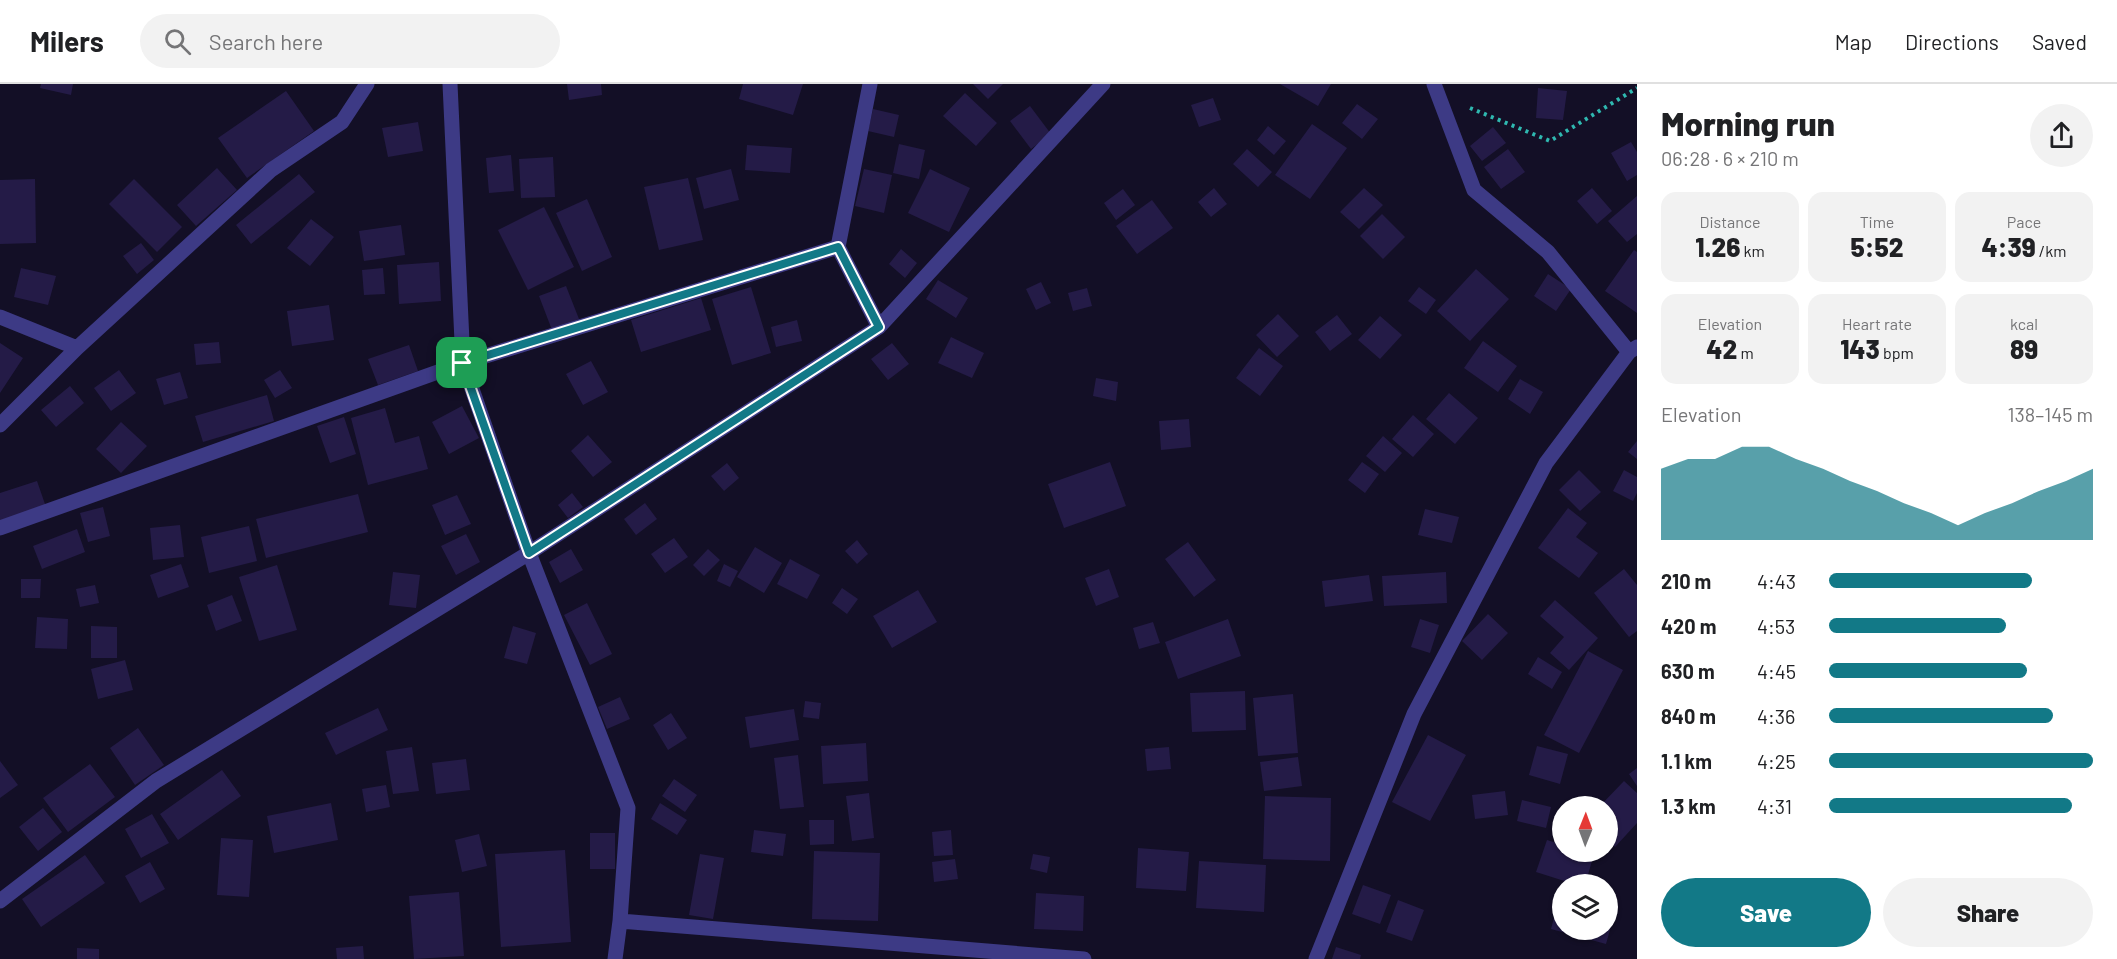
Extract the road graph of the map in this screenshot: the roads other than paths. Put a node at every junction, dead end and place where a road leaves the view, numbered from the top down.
1 (367, 84) edge
2 (450, 84) edge
3 (870, 84) edge
4 (1103, 84) edge
5 (1435, 89) edge
6 (838, 247) junction
7 (0, 317) edge
8 (879, 327) junction
9 (77, 348) junction
10 (1633, 350) edge
11 (462, 363) junction
12 (0, 425) edge
13 (0, 528) edge
14 (529, 553) junction
15 (0, 901) edge
16 (620, 921) junction
17 (615, 959) edge
18 (1084, 959) edge
19 (1316, 959) edge

1 - 9 street
2 - 11 street
3 - 6 street
4 - 8 street
5 - 10 street
6 - 8 street
6 - 11 street
7 - 9 street
8 - 14 street
9 - 12 street
10 - 19 street
11 - 13 street
11 - 14 street
14 - 15 street
14 - 16 street
16 - 17 street
16 - 18 street

